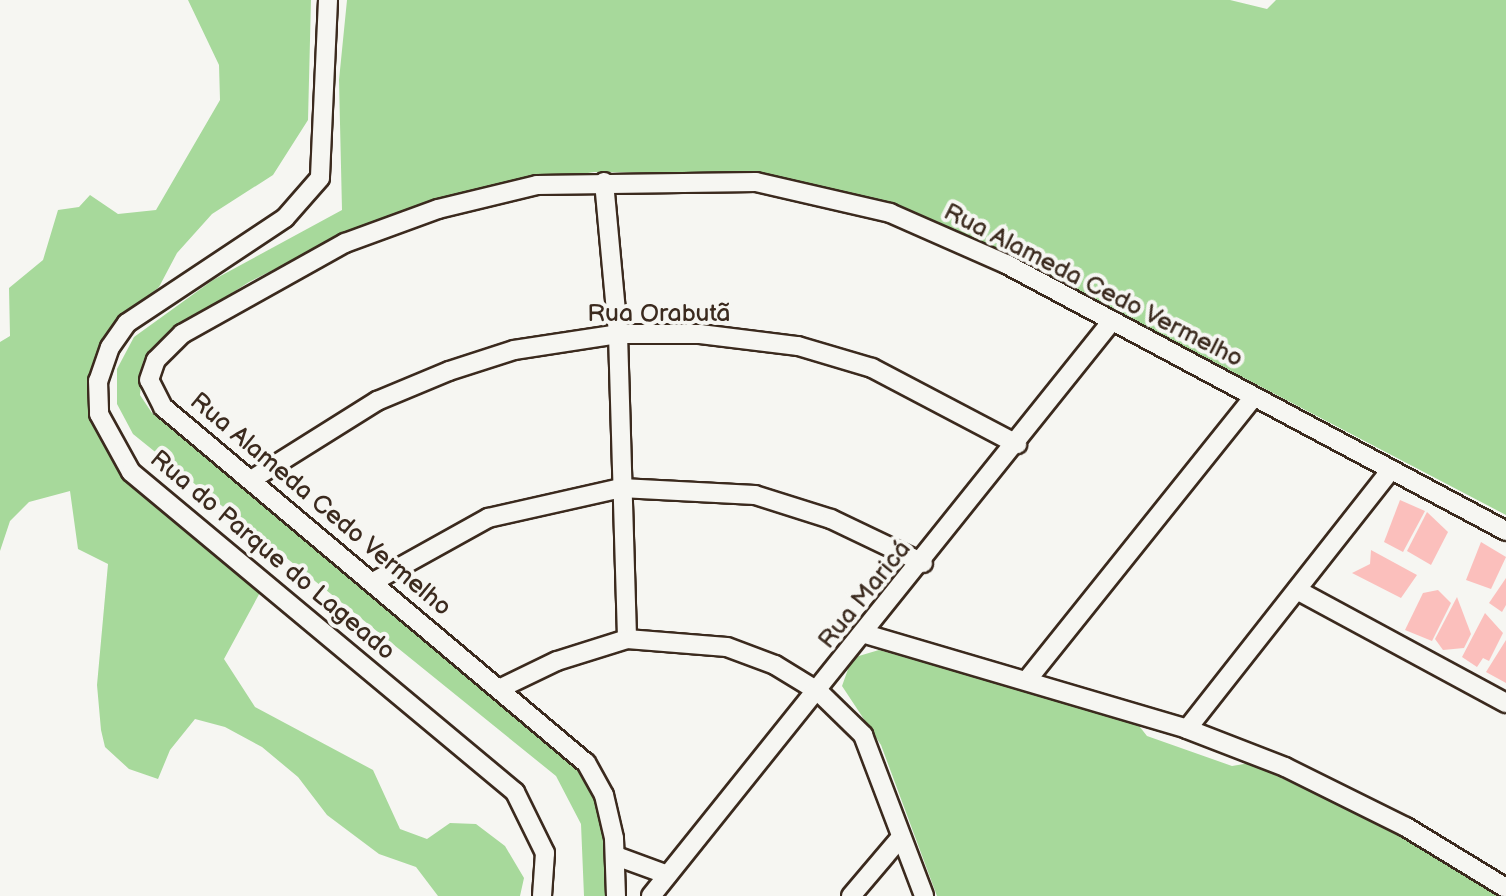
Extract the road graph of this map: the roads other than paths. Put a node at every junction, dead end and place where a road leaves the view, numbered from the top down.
1 (328, 0) edge
2 (604, 182) junction
3 (1112, 320) junction
4 (618, 334) junction
5 (1254, 397) junction
6 (1017, 444) junction
7 (1390, 470) junction
8 (251, 480) junction
9 (621, 488) junction
10 (1506, 530) edge
11 (923, 563) junction
12 (373, 582) junction
13 (1298, 590) junction
14 (865, 634) junction
15 (626, 639) junction
16 (1027, 680) junction
17 (503, 688) junction
18 (820, 692) junction
19 (1506, 703) edge
20 (1186, 729) junction
21 (901, 837) junction
22 (616, 856) junction
23 (668, 875) junction
24 (1506, 888) edge
25 (542, 896) edge
26 (616, 896) edge
27 (651, 896) edge
28 (851, 896) edge
29 (924, 896) edge

1 - 25 street, Rua do Parque do Lageado
2 - 3 street, Rua Alameda Cedo Vermelho
2 - 4 street
2 - 8 street, Rua Alameda Cedo Vermelho
3 - 5 street, Rua Alameda Cedo Vermelho
3 - 6 street, Rua Maricá
4 - 6 street, Rua Orabutã
4 - 8 street, Rua Orabutã
4 - 9 street
5 - 7 street, Rua Alameda Cedo Vermelho
5 - 16 street
6 - 11 street, Rua Maricá
7 - 10 street, Rua Alameda Cedo Vermelho
7 - 13 street
8 - 12 street, Rua Alameda Cedo Vermelho
9 - 11 street
9 - 12 street
9 - 15 street
11 - 14 street, Rua Maricá
12 - 17 street, Rua Alameda Cedo Vermelho
13 - 19 street
13 - 20 street
14 - 16 street
14 - 18 street, Rua Maricá
15 - 17 street
15 - 18 street
16 - 20 street
17 - 22 street, Rua Alameda Cedo Vermelho
18 - 21 street
18 - 23 street, Rua Maricá
20 - 24 street
21 - 28 street
21 - 29 street
22 - 23 street
22 - 26 street, Rua Alameda Cedo Vermelho
23 - 27 street, Rua Maricá

